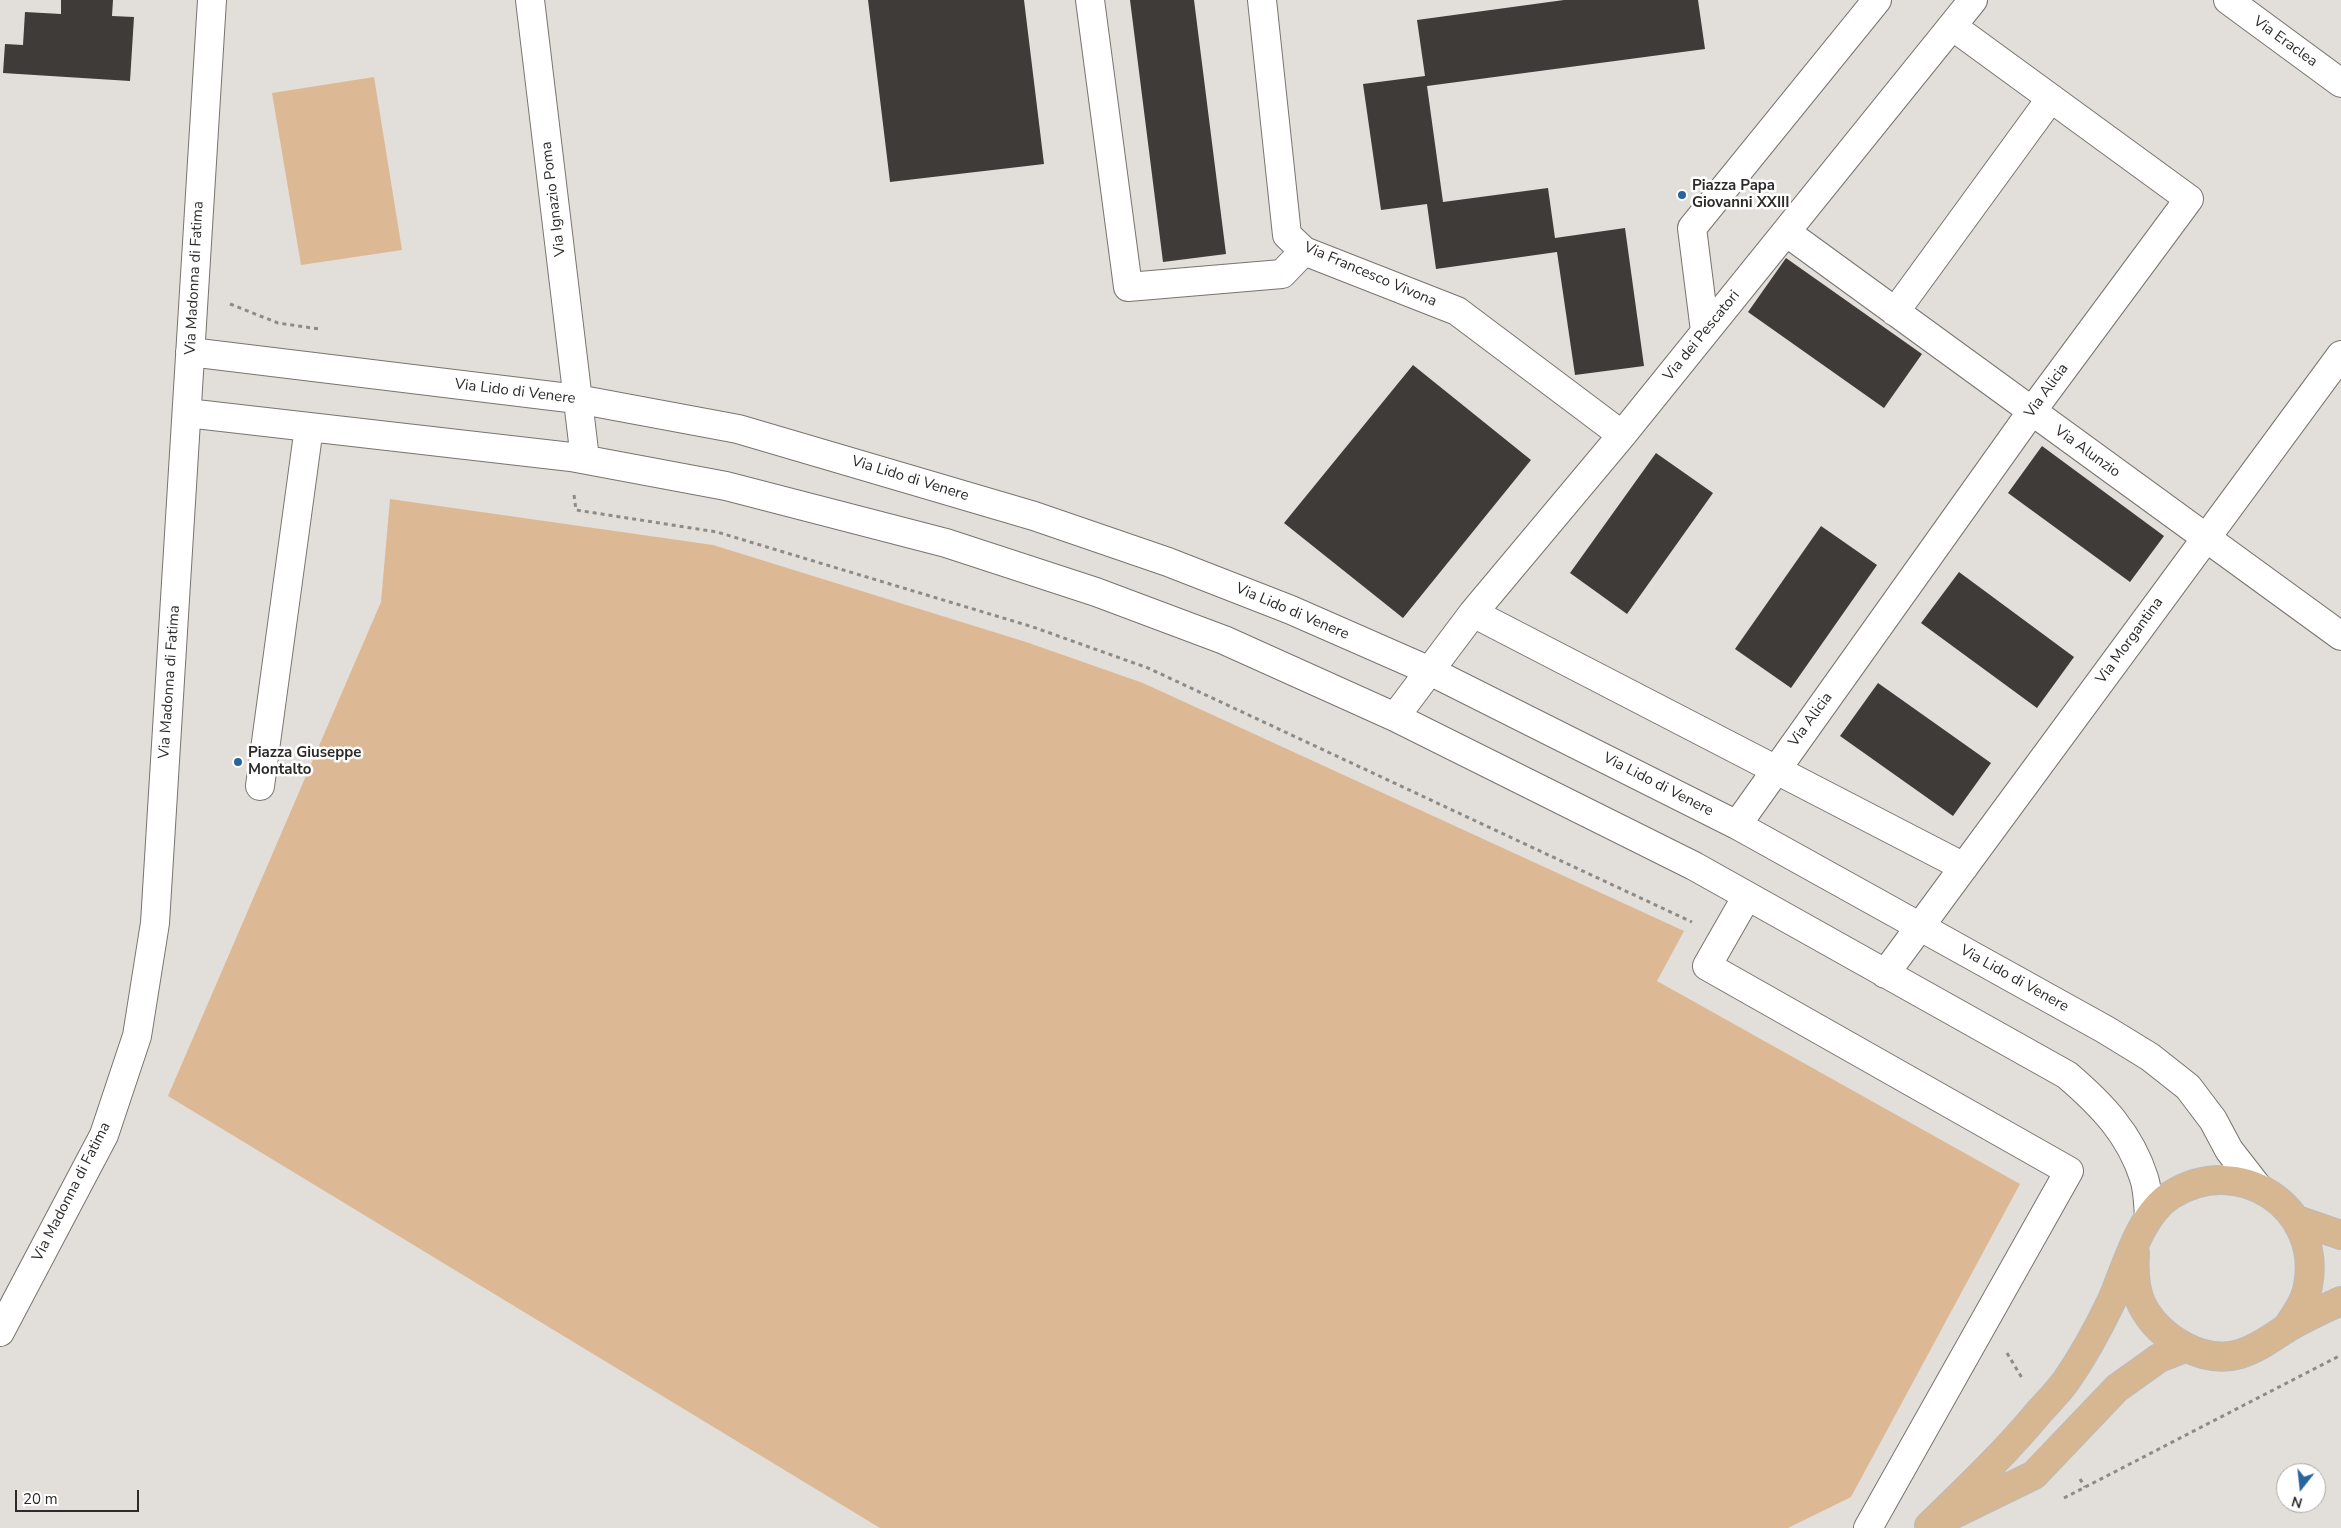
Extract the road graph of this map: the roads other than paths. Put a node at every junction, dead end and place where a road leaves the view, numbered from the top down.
1 (212, 0) edge
2 (530, 0) edge
3 (1090, 0) edge
4 (1262, 0) edge
5 (1877, 0) edge
6 (1973, 0) edge
7 (2228, 0) edge
8 (1952, 26) junction
9 (2341, 83) edge
10 (2051, 98) junction
11 (1786, 232) junction
12 (1304, 251) junction
13 (1895, 312) junction
14 (1705, 331) junction
15 (190, 352) junction
16 (2341, 355) edge
17 (577, 399) junction
18 (2032, 411) junction
19 (187, 413) junction
20 (309, 427) junction
21 (1622, 435) junction
22 (578, 458) junction
23 (2206, 538) junction
24 (1473, 613) junction
25 (2341, 636) edge
26 (1430, 671) junction
27 (1395, 716) junction
28 (1776, 770) junction
29 (260, 786) dead end
30 (1737, 824) junction
31 (1964, 867) junction
32 (1747, 896) junction
33 (1918, 926) junction
34 (1885, 974) junction
35 (2257, 1186) junction
36 (2149, 1216) junction
37 (2297, 1220) junction
38 (2341, 1235) edge
39 (2136, 1244) junction
40 (2341, 1301) edge
41 (2286, 1329) junction
42 (0, 1332) edge
43 (2184, 1348) junction
44 (1928, 1527) edge
45 (1868, 1528) edge

1 - 15 street, Via Madonna di Fatima
2 - 17 street, Via Ignazio Poma
3 - 12 street
4 - 12 street, Via Francesco Vivona
5 - 14 street
6 - 8 street, Via dei Pescatori
7 - 9 street, Via Eraclea
8 - 10 street, Via Alicia
8 - 11 street, Via dei Pescatori
10 - 13 street
10 - 18 street, Via Alicia
11 - 13 street, Via Alunzio
11 - 14 street, Via dei Pescatori
12 - 21 street, Via Francesco Vivona
13 - 18 street, Via Alunzio
14 - 21 street, Via dei Pescatori
15 - 17 street, Via Lido di Venere
15 - 19 street, Via Madonna di Fatima
16 - 23 street, Via Morgantina
17 - 22 street, Via Ignazio Poma
17 - 26 street, Via Lido di Venere
18 - 23 street, Via Alunzio
18 - 28 street, Via Alicia
19 - 20 street
19 - 42 street, Via Madonna di Fatima
20 - 22 street
20 - 29 street
21 - 24 street, Via dei Pescatori
22 - 27 street
23 - 25 street, Via Alunzio
23 - 31 street, Via Morgantina
24 - 26 street, Via dei Pescatori
24 - 28 street
26 - 27 street, Via dei Pescatori
26 - 30 street, Via Lido di Venere
27 - 32 street
28 - 30 street, Via Alicia
28 - 31 street
30 - 33 street, Via Lido di Venere
31 - 33 street, Via Morgantina
32 - 34 street
32 - 45 street
33 - 34 street, Via Morgantina
33 - 35 street, Via Lido di Venere
34 - 36 street
35 - 36 main road
35 - 37 main road
36 - 39 main road
37 - 38 main road
37 - 41 main road
39 - 43 main road
39 - 44 main road
40 - 41 main road
41 - 43 main road
43 - 44 main road

